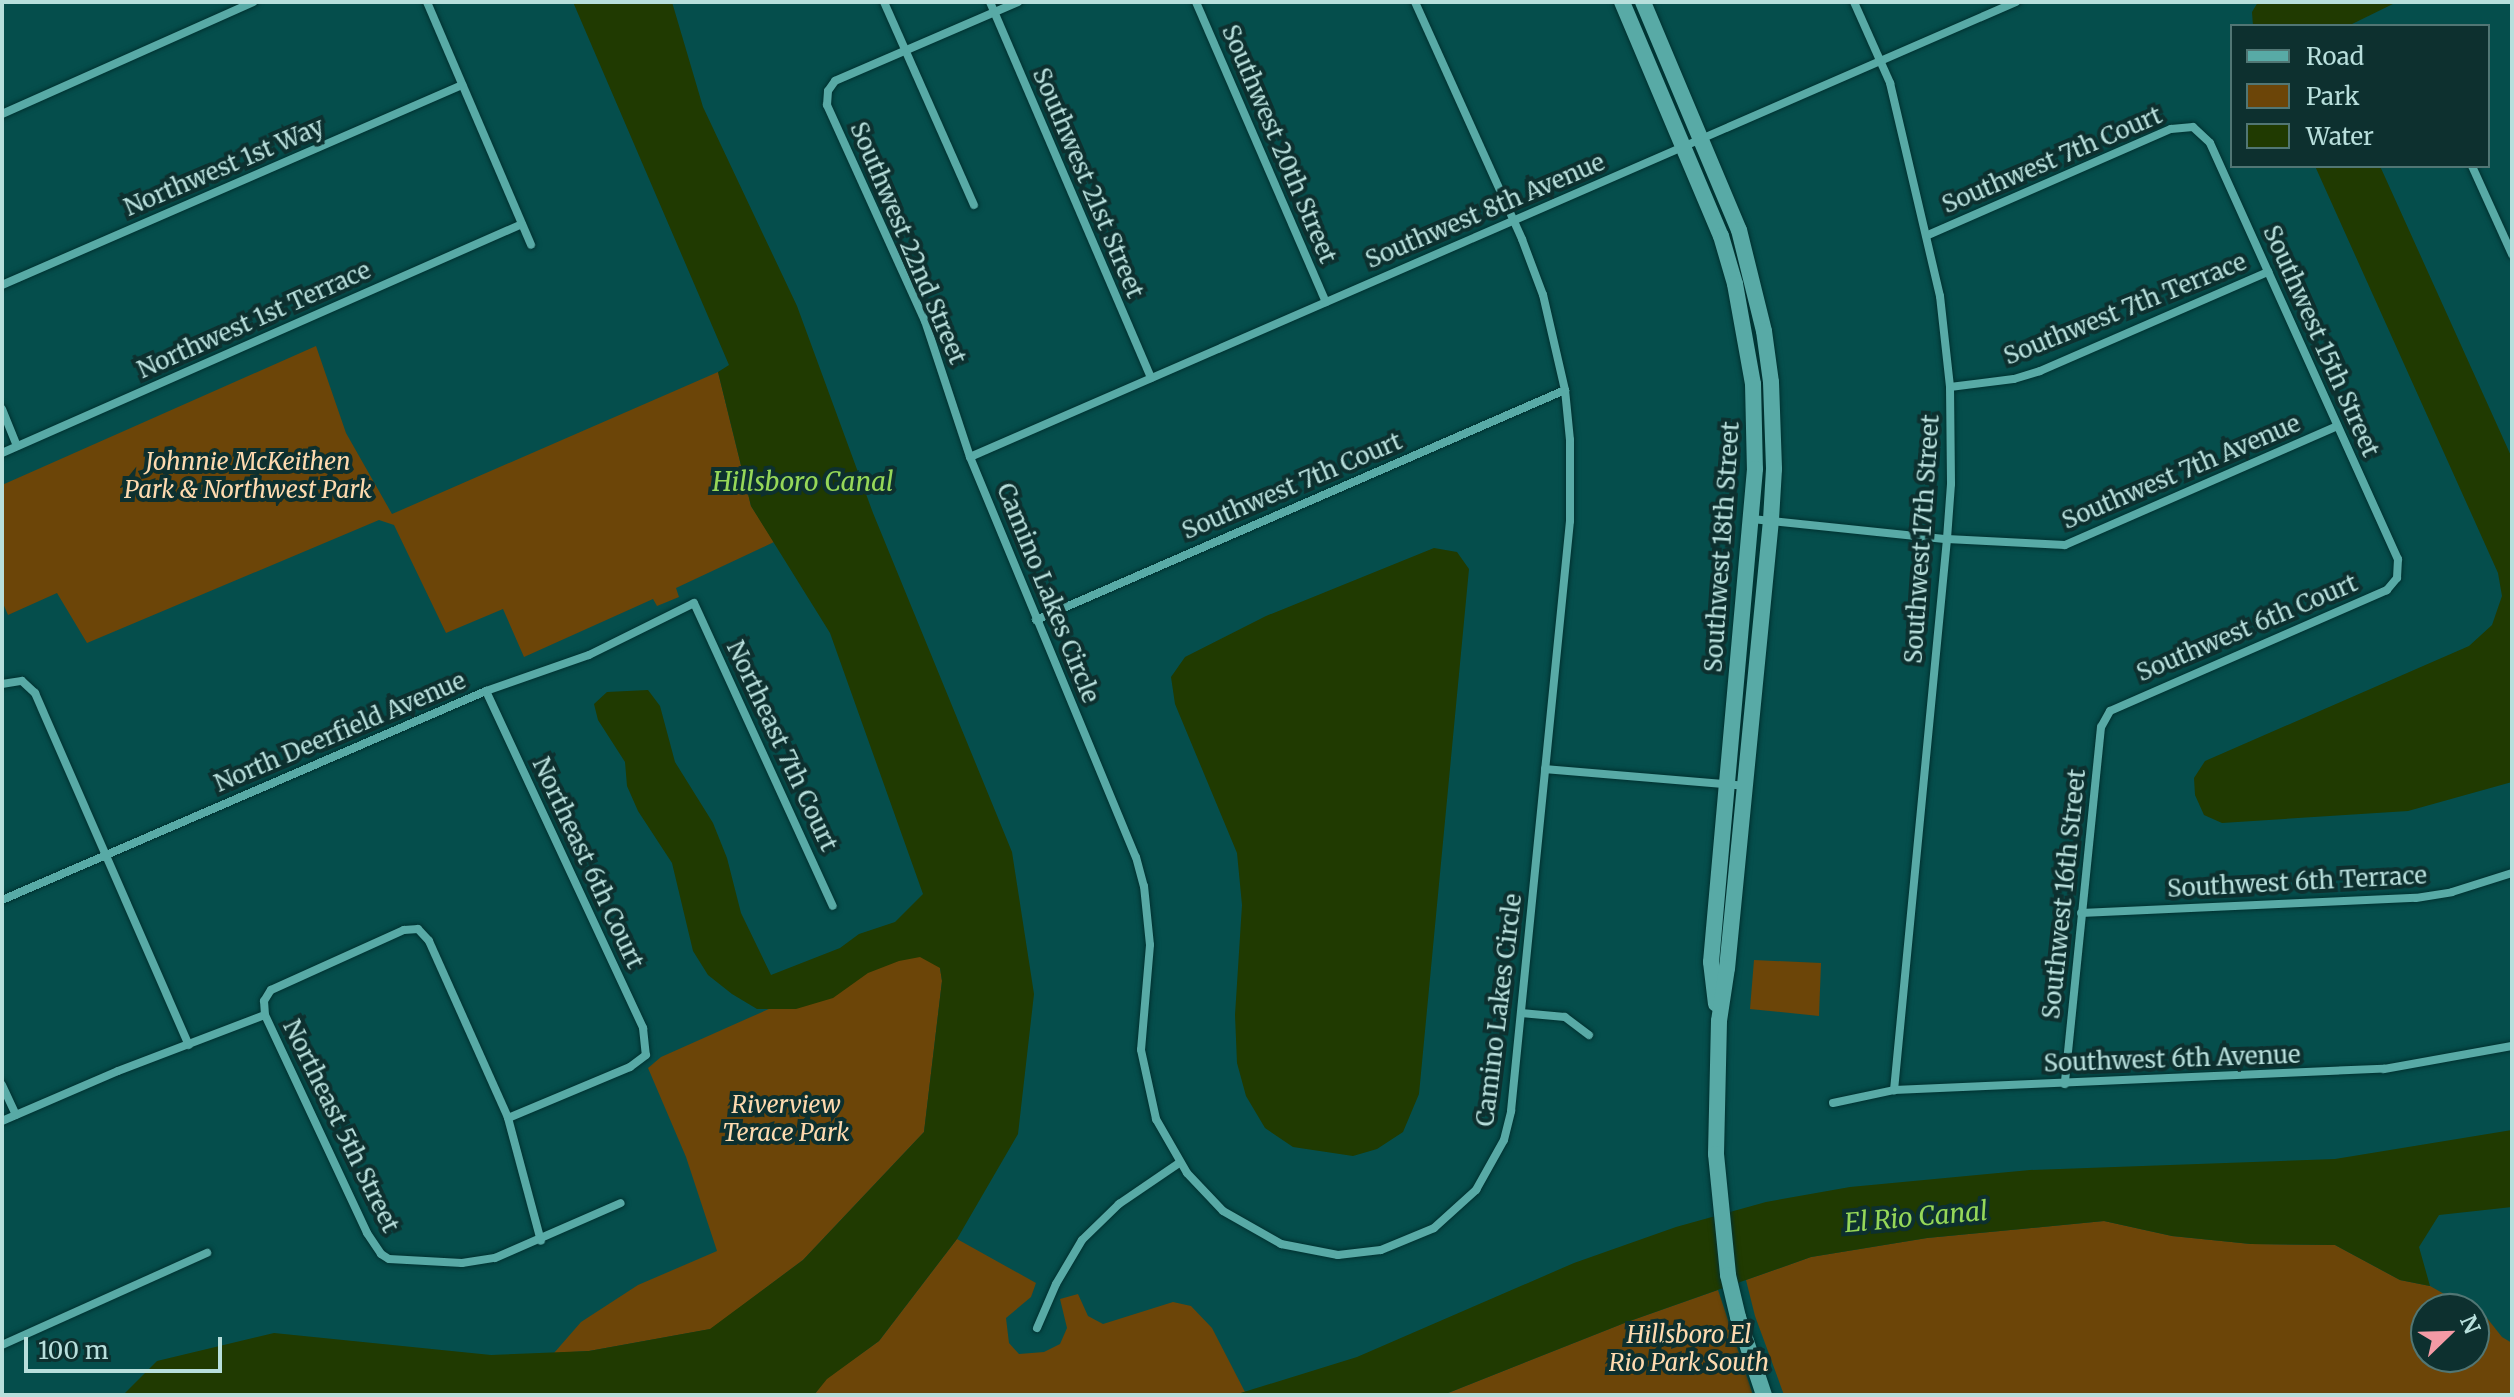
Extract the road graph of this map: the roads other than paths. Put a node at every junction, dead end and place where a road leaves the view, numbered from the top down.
1 (253, 2) edge
2 (427, 2) edge
3 (884, 2) edge
4 (990, 2) edge
5 (1018, 2) edge
6 (1196, 2) edge
7 (1415, 2) edge
8 (1622, 2) edge
9 (1643, 2) edge
10 (1854, 2) edge
11 (2016, 2) edge
12 (995, 12) junction
13 (905, 51) junction
14 (1881, 61) junction
15 (462, 85) junction
16 (2, 114) edge
17 (2193, 127) joint
18 (1702, 140) junction
19 (1685, 147) junction
20 (2473, 168) edge
21 (974, 205) dead end
22 (1513, 221) junction
23 (522, 224) junction
24 (1928, 235) junction
25 (531, 245) dead end
26 (2512, 254) edge
27 (2268, 272) junction
28 (2, 285) edge
29 (1326, 302) junction
30 (1151, 378) junction
31 (1950, 387) junction
32 (1565, 390) junction
33 (2, 409) edge
34 (2337, 426) junction
35 (17, 446) junction
36 (2, 453) edge
37 (970, 457) junction
38 (1752, 519) junction
39 (1771, 520) junction
40 (1947, 539) junction
41 (2397, 578) joint
42 (694, 603) joint
43 (1036, 620) junction
44 (2, 684) edge
45 (486, 691) junction
46 (2110, 711) joint
47 (1545, 769) junction
48 (1727, 784) junction
49 (1746, 786) junction
50 (107, 854) junction
51 (2512, 873) edge
52 (2, 900) edge
53 (833, 906) dead end
54 (2081, 913) junction
55 (1521, 1013) junction
56 (265, 1015) junction
57 (1719, 1021) junction
58 (1589, 1035) dead end
59 (189, 1045) junction
60 (2512, 1046) edge
61 (2065, 1084) junction
62 (2, 1085) edge
63 (1894, 1090) junction
64 (1833, 1103) dead end
65 (16, 1115) junction
66 (508, 1118) junction
67 (2, 1121) edge
68 (1179, 1163) junction
69 (621, 1203) dead end
70 (541, 1241) junction
71 (207, 1253) dead end
72 (1037, 1328) dead end
73 (2, 1345) edge
74 (1764, 1395) edge

1 - 16 street
2 - 15 street
3 - 13 street
4 - 12 street, Southwest 21st Street
5 - 12 street
6 - 29 street, Southwest 20th Street
7 - 22 street, Camino Lakes Circle
8 - 19 main road, Southwest 18th Street
9 - 18 main road, Southwest 18th Street
10 - 14 street, Southwest 17th Street
11 - 14 street, Southwest 8th Avenue
12 - 13 street
12 - 30 street, Southwest 21st Street
13 - 21 street
13 - 37 street, Southwest 22nd Street
14 - 18 street, Southwest 8th Avenue
14 - 24 street, Southwest 17th Street
15 - 23 street
15 - 28 street, Northwest 1st Way
17 - 24 street, Southwest 7th Court
17 - 27 street, Southwest 15th Street
18 - 19 street, Southwest 8th Avenue
18 - 39 main road, Southwest 18th Street
19 - 22 street, Southwest 8th Avenue
19 - 38 main road, Southwest 18th Street
20 - 26 street
22 - 29 street, Southwest 8th Avenue
22 - 32 street, Camino Lakes Circle
23 - 25 street
23 - 35 street, Northwest 1st Terrace
24 - 31 street, Southwest 17th Street
27 - 31 street, Southwest 7th Terrace
27 - 34 street, Southwest 15th Street
29 - 30 street, Southwest 8th Avenue
30 - 37 street, Southwest 8th Avenue
31 - 40 street, Southwest 17th Street
32 - 43 street, Southwest 7th Court
32 - 47 street, Camino Lakes Circle
33 - 35 street
34 - 40 street, Southwest 7th Avenue
34 - 41 street, Southwest 15th Street
35 - 36 street, Northwest 1st Terrace
37 - 43 street, Camino Lakes Circle
38 - 39 street, Southwest 7th Avenue
38 - 48 main road, Southwest 18th Street
39 - 40 street, Southwest 7th Avenue
39 - 49 main road, Southwest 18th Street
40 - 63 street, Southwest 17th Street
41 - 46 street, Southwest 6th Court
42 - 45 street, North Deerfield Avenue
42 - 53 street, Northeast 7th Court
43 - 68 street, Camino Lakes Circle
44 - 50 street
45 - 50 street, North Deerfield Avenue
45 - 66 street, Northeast 6th Court
46 - 54 street, Southwest 16th Street
47 - 48 street
47 - 55 street, Camino Lakes Circle
48 - 49 street
48 - 57 main road, Southwest 18th Street
49 - 57 main road, Southwest 18th Street
50 - 52 street, North Deerfield Avenue
50 - 59 street
51 - 54 street, Southwest 6th Terrace
54 - 61 street, Southwest 16th Street
55 - 58 street
55 - 68 street, Camino Lakes Circle
56 - 59 street
56 - 66 street
56 - 70 street, Northeast 5th Street
57 - 74 main road, Southwest 18th Street
59 - 65 street
60 - 61 street, Southwest 6th Avenue
61 - 63 street, Southwest 6th Avenue
62 - 65 street
63 - 64 street, Southwest 6th Avenue
65 - 67 street
66 - 70 street
68 - 72 street
69 - 70 street
71 - 73 street

